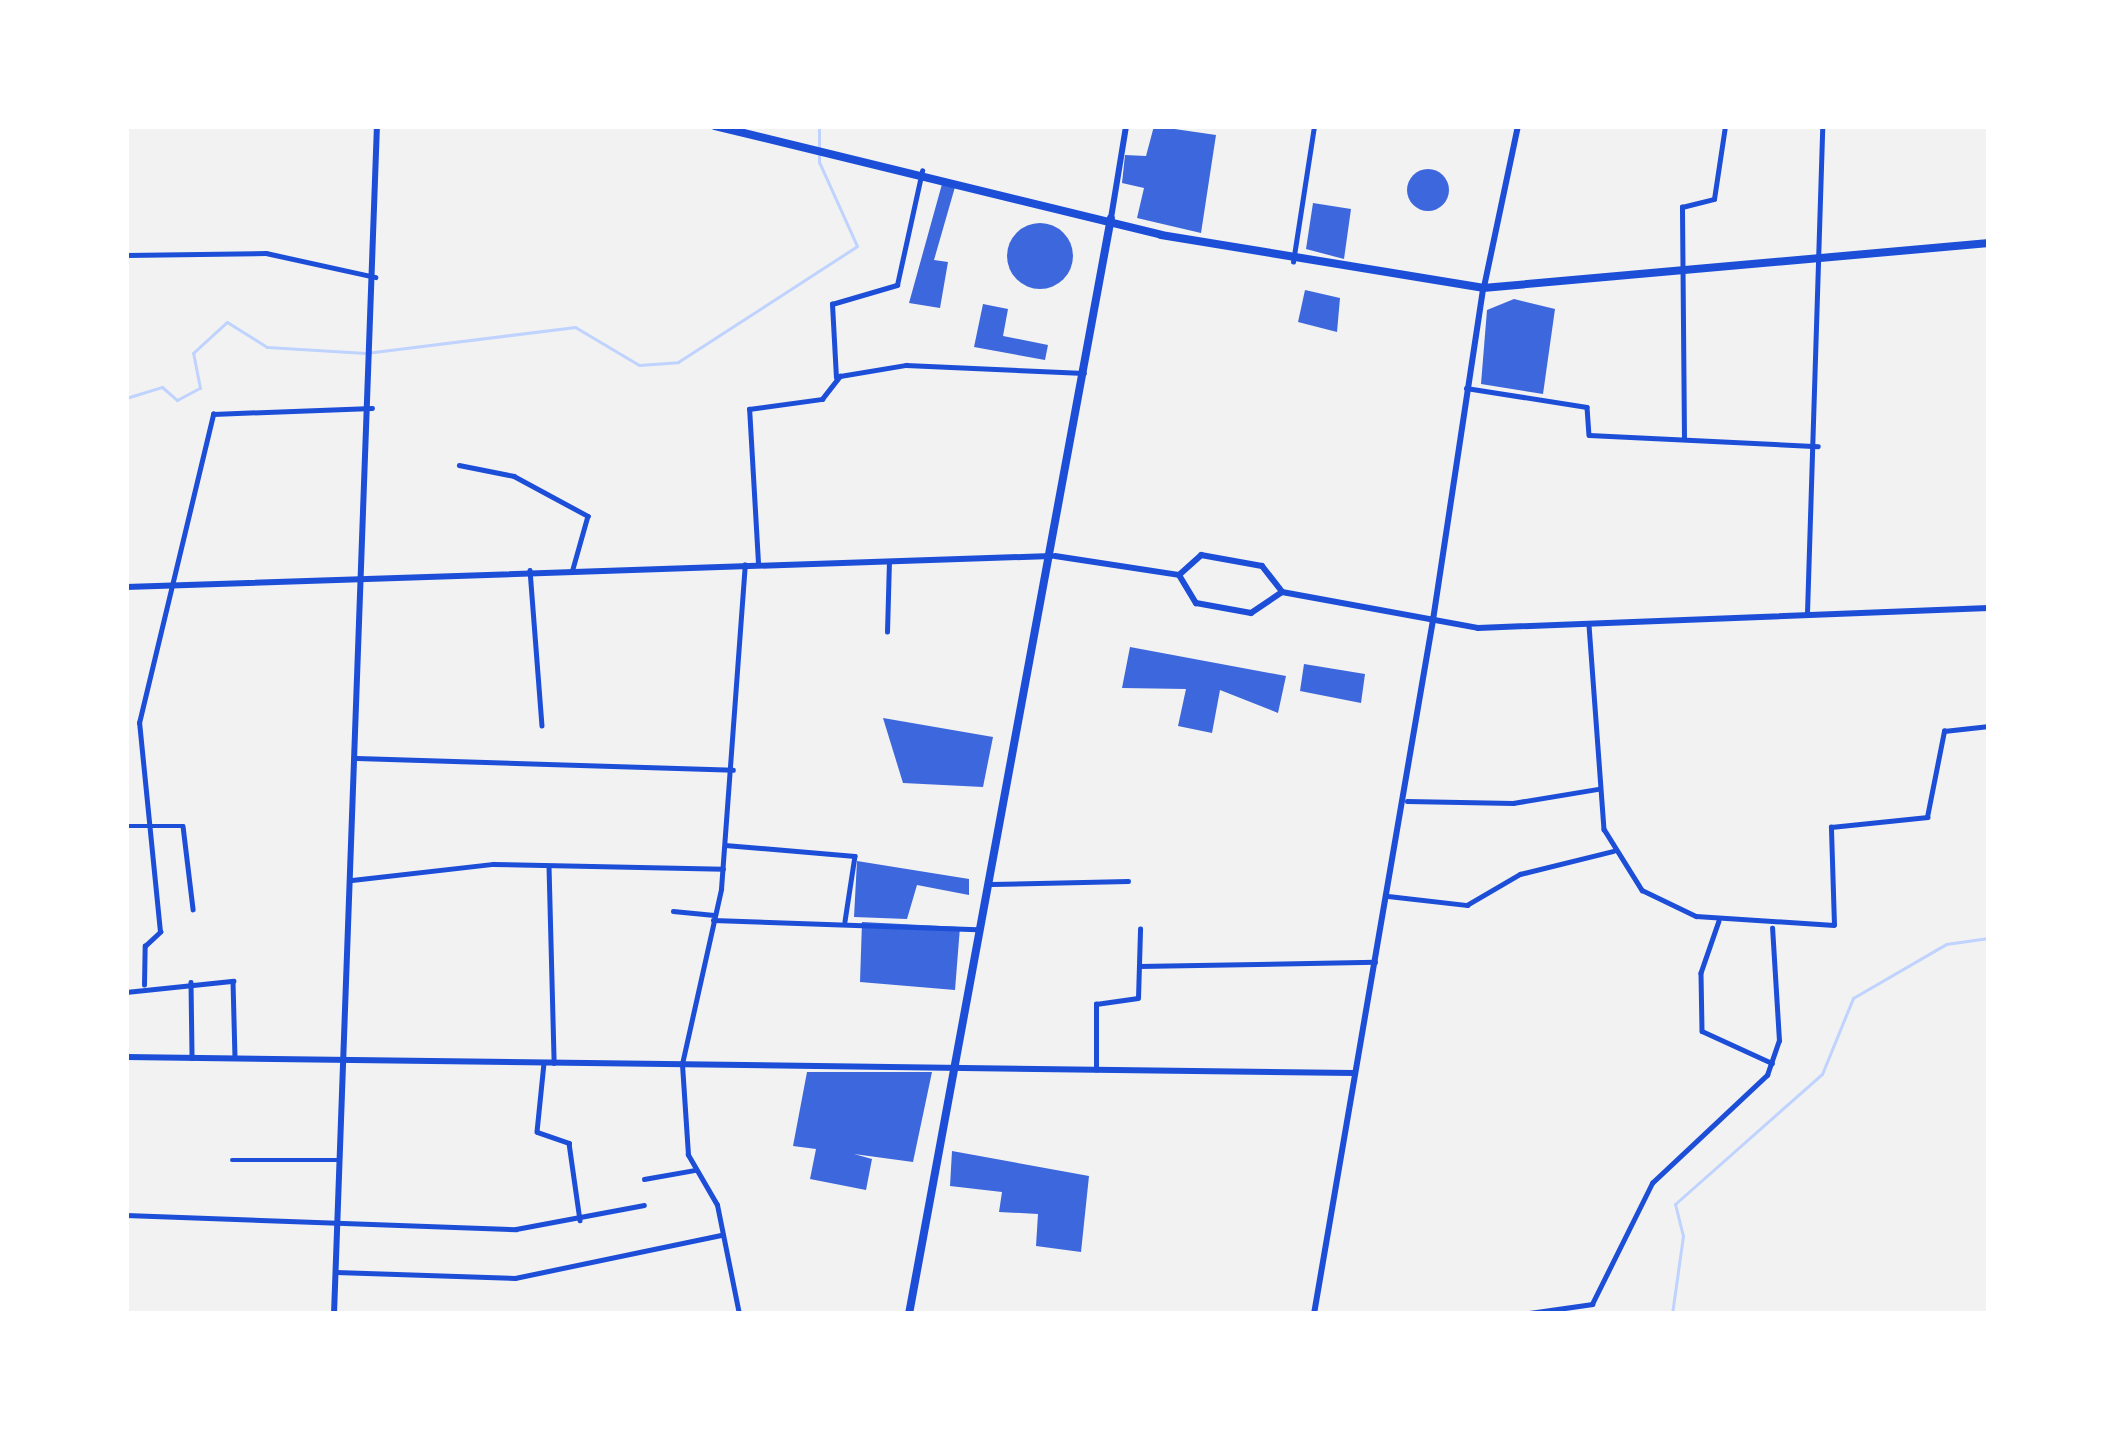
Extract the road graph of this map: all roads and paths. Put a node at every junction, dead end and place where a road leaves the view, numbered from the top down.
1 (377, 126) edge
2 (715, 126) edge
3 (1126, 126) edge
4 (1314, 126) edge
5 (1518, 126) edge
6 (1725, 126) edge
7 (1822, 126) edge
8 (922, 171) junction
9 (1112, 218) junction
10 (1989, 243) edge
11 (126, 255) edge
12 (1819, 260) junction
13 (1293, 262) junction
14 (1678, 272) junction
15 (375, 277) junction
16 (1483, 288) junction
17 (1084, 373) junction
18 (836, 378) junction
19 (1466, 388) junction
20 (372, 408) junction
21 (1684, 439) junction
22 (1819, 446) junction
23 (459, 465) dead end
24 (1055, 556) junction
25 (889, 562) junction
26 (745, 565) junction
27 (758, 566) junction
28 (573, 569) junction
29 (530, 570) junction
30 (1179, 575) junction
31 (365, 578) junction
32 (177, 586) junction
33 (126, 587) edge
34 (1282, 592) junction
35 (1989, 608) edge
36 (1807, 613) junction
37 (1433, 620) junction
38 (1589, 623) junction
39 (887, 632) dead end
40 (542, 726) dead end
41 (1989, 726) edge
42 (357, 758) junction
43 (733, 770) junction
44 (1598, 788) junction
45 (1407, 801) junction
46 (126, 826) edge
47 (142, 826) junction
48 (725, 845) junction
49 (1613, 851) junction
50 (549, 866) junction
51 (723, 869) junction
52 (352, 880) junction
53 (1128, 881) dead end
54 (985, 884) junction
55 (1388, 896) junction
56 (193, 909) dead end
57 (673, 911) dead end
58 (714, 917) junction
59 (845, 921) junction
60 (1719, 921) junction
61 (1772, 928) junction
62 (979, 929) junction
63 (1140, 929) dead end
64 (1376, 962) junction
65 (1139, 966) junction
66 (190, 982) junction
67 (144, 985) junction
68 (126, 992) edge
69 (126, 1057) edge
70 (192, 1058) junction
71 (236, 1058) junction
72 (345, 1061) junction
73 (549, 1063) junction
74 (1772, 1063) junction
75 (682, 1064) junction
76 (956, 1067) junction
77 (1096, 1070) junction
78 (1354, 1072) junction
79 (232, 1160) dead end
80 (342, 1160) junction
81 (695, 1170) junction
82 (644, 1179) dead end
83 (644, 1205) dead end
84 (126, 1215) edge
85 (580, 1220) junction
86 (339, 1224) junction
87 (723, 1234) junction
88 (336, 1272) junction
89 (334, 1314) edge
90 (740, 1314) edge
91 (909, 1314) edge
92 (1314, 1314) edge
93 (1523, 1314) edge

1 - 15 street
2 - 8 main road
3 - 9 street
4 - 13 street
5 - 16 street
6 - 14 street
7 - 12 street
8 - 9 main road
8 - 18 street
9 - 13 main road
9 - 17 main road
10 - 12 main road
11 - 15 street
12 - 14 main road
12 - 22 street
13 - 16 main road
14 - 16 main road
14 - 21 street
15 - 20 street
16 - 19 street
17 - 18 street
17 - 24 main road
18 - 27 street
19 - 21 street
19 - 37 street
20 - 31 street
20 - 32 street
21 - 22 street
22 - 36 street
23 - 28 street
24 - 25 street
24 - 30 street
24 - 54 main road
25 - 27 street
25 - 39 street
26 - 27 street
26 - 28 street
26 - 43 street
28 - 29 street
29 - 31 street
29 - 40 street
30 - 34 street
30 - 34 street
31 - 32 street
31 - 42 street
32 - 33 street
32 - 47 street
34 - 37 street
35 - 36 street
36 - 38 street
37 - 38 street
37 - 45 street
38 - 44 street
41 - 61 street
42 - 43 street
42 - 52 street
43 - 48 street
44 - 45 street
44 - 49 street
45 - 55 street
46 - 47 street
47 - 56 street
47 - 67 street
48 - 51 street
48 - 59 street
49 - 55 street
49 - 60 street
50 - 51 street
50 - 52 street
50 - 73 street
51 - 58 street
52 - 72 street
53 - 54 street
54 - 62 main road
55 - 64 street
57 - 58 street
58 - 59 street
58 - 75 street
59 - 62 street
60 - 61 street
60 - 74 street
61 - 74 street
62 - 76 main road
63 - 65 street
64 - 65 street
64 - 78 street
65 - 77 street
66 - 67 street
66 - 70 street
66 - 71 street
67 - 68 street
69 - 70 street
70 - 71 street
71 - 72 street
72 - 73 street
72 - 80 street
73 - 75 street
73 - 85 street
74 - 93 street
75 - 76 street
75 - 81 street
76 - 77 street
76 - 91 main road
77 - 78 street
78 - 92 street
79 - 80 street
80 - 86 street
81 - 82 street
81 - 87 street
83 - 85 street
84 - 86 street
85 - 86 street
86 - 88 street
87 - 88 street
87 - 90 street
88 - 89 street

